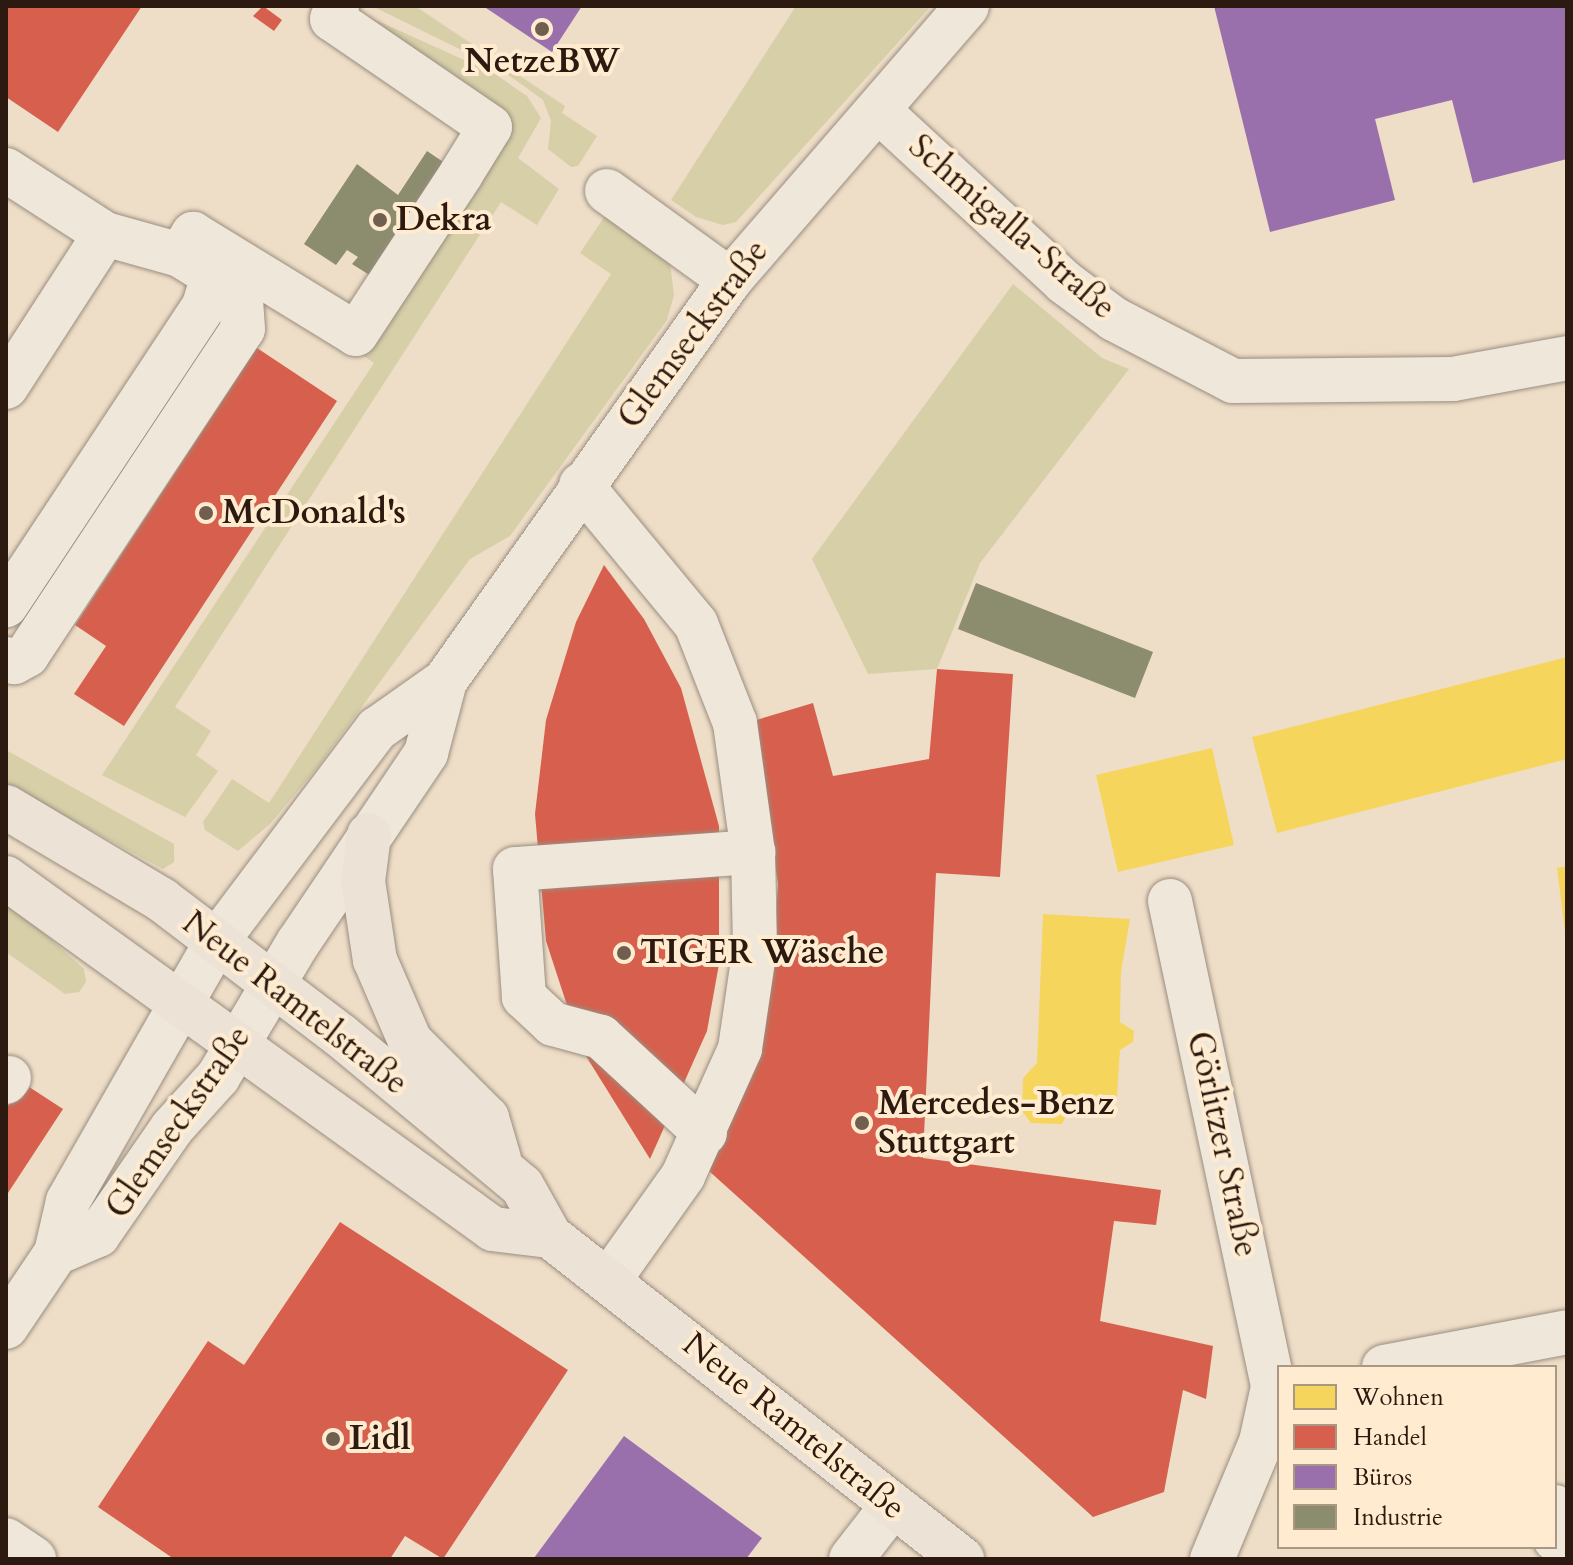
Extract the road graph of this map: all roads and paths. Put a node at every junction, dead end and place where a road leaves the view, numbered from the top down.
1 (337, 6) edge
2 (967, 6) edge
3 (879, 111) junction
4 (6, 170) edge
5 (607, 191) dead end
6 (105, 234) junction
7 (196, 265) junction
8 (730, 280) junction
9 (1567, 358) edge
10 (6, 387) edge
11 (581, 485) junction
12 (6, 605) edge
13 (6, 659) edge
14 (445, 681) junction
15 (6, 807) edge
16 (369, 835) junction
17 (753, 852) junction
18 (6, 878) edge
19 (1170, 901) dead end
20 (217, 941) junction
21 (272, 985) junction
22 (180, 1002) junction
23 (236, 1044) junction
24 (705, 1133) junction
25 (502, 1169) junction
26 (550, 1236) junction
27 (56, 1253) junction
28 (609, 1280) junction
29 (6, 1327) edge
30 (1567, 1332) edge
31 (1527, 1354) edge
32 (1406, 1365) edge
33 (1276, 1387) edge
34 (893, 1505) junction
35 (6, 1540) edge
36 (34, 1559) edge
37 (851, 1559) edge
38 (962, 1559) edge
39 (1212, 1559) edge

1 - 7 street
2 - 3 street, Glemseckstraße
3 - 8 street, Glemseckstraße
3 - 9 street, Schmigalla-Straße
4 - 6 street
5 - 8 street
6 - 7 street
6 - 10 street
7 - 12 street
7 - 13 street
8 - 11 street, Glemseckstraße
11 - 14 street, Glemseckstraße
11 - 17 street
14 - 16 street, Glemseckstraße
14 - 20 street, Glemseckstraße
15 - 20 main road, Neue Ramtelstraße
16 - 21 street, Glemseckstraße
16 - 25 main road
17 - 24 street
17 - 24 street
18 - 22 main road, Neue Ramtelstraße
19 - 33 street, Görlitzer Straße
20 - 21 main road, Neue Ramtelstraße
20 - 22 street, Glemseckstraße
21 - 23 street, Glemseckstraße
21 - 25 main road, Neue Ramtelstraße
22 - 23 main road, Neue Ramtelstraße
22 - 27 street, Glemseckstraße
23 - 26 main road, Neue Ramtelstraße
23 - 27 street, Glemseckstraße
24 - 28 street
25 - 26 main road, Neue Ramtelstraße
26 - 28 main road, Neue Ramtelstraße
27 - 29 street, Glemseckstraße
28 - 34 main road, Neue Ramtelstraße
30 - 31 street
31 - 32 street
33 - 39 street
34 - 37 street
34 - 38 main road, Neue Ramtelstraße
35 - 36 street

